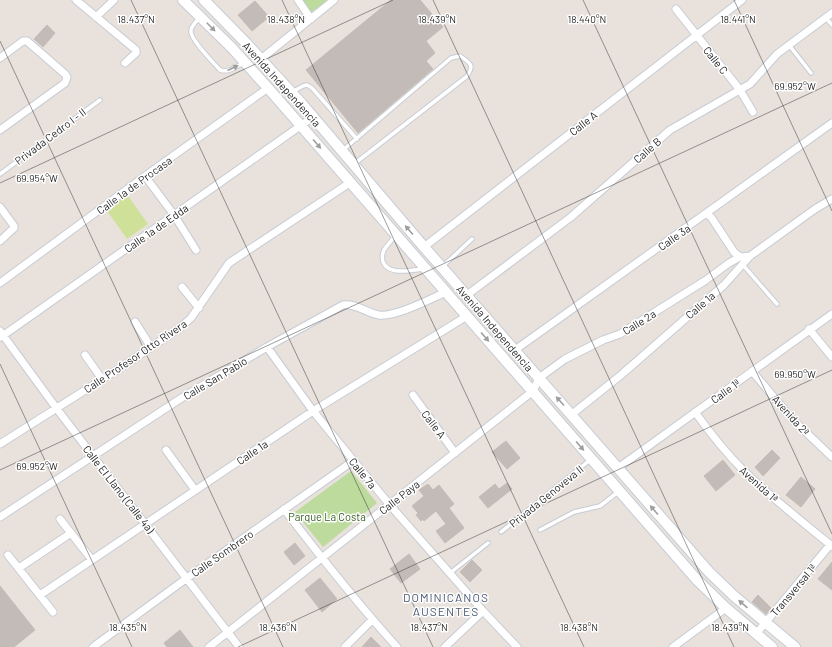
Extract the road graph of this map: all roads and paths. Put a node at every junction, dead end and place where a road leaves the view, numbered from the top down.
1 (76, 0) edge
2 (114, 0) edge
3 (183, 0) edge
4 (204, 0) edge
5 (298, 0) edge
6 (334, 0) edge
7 (742, 0) edge
8 (676, 9) dead end
9 (832, 13) edge
10 (200, 16) junction
11 (96, 17) junction
12 (826, 18) junction
13 (311, 19) junction
14 (832, 26) edge
15 (696, 35) junction
16 (788, 45) junction
17 (0, 58) edge
18 (262, 59) junction
19 (245, 62) junction
20 (125, 63) dead end
21 (811, 73) dead end
22 (268, 88) junction
23 (740, 90) junction
24 (292, 93) junction
25 (100, 100) dead end
26 (753, 112) dead end
27 (313, 118) junction
28 (832, 123) edge
29 (301, 125) junction
30 (0, 130) edge
31 (357, 139) junction
32 (342, 151) junction
33 (353, 164) junction
34 (0, 174) edge
35 (145, 176) junction
36 (351, 182) junction
37 (832, 199) edge
38 (388, 205) junction
39 (0, 207) edge
40 (378, 213) junction
41 (706, 214) junction
42 (174, 215) junction
43 (397, 234) junction
44 (472, 240) dead end
45 (0, 241) edge
46 (424, 247) junction
47 (196, 250) dead end
48 (750, 256) junction
49 (740, 258) junction
50 (439, 264) junction
51 (743, 265) junction
52 (427, 269) junction
53 (0, 283) edge
54 (182, 287) dead end
55 (446, 292) junction
56 (467, 296) junction
57 (778, 304) dead end
58 (199, 308) junction
59 (832, 314) edge
60 (468, 316) junction
61 (135, 322) dead end
62 (809, 329) junction
63 (1, 335) edge
64 (267, 346) junction
65 (151, 347) junction
66 (515, 350) junction
67 (85, 355) dead end
68 (832, 357) edge
69 (752, 371) junction
70 (539, 378) junction
71 (102, 380) junction
72 (533, 391) junction
73 (413, 395) dead end
74 (57, 409) junction
75 (313, 411) junction
76 (695, 412) junction
77 (571, 415) junction
78 (1, 442) edge
79 (166, 450) dead end
80 (455, 453) junction
81 (94, 456) junction
82 (832, 457) edge
83 (592, 459) junction
84 (353, 461) junction
85 (618, 468) junction
86 (195, 490) junction
87 (619, 491) junction
88 (389, 504) junction
89 (284, 509) junction
90 (0, 517) edge
91 (60, 519) dead end
92 (146, 523) junction
93 (540, 530) dead end
94 (500, 532) dead end
95 (71, 533) junction
96 (488, 543) dead end
97 (831, 546) edge
98 (8, 554) dead end
99 (322, 558) junction
100 (92, 560) junction
101 (19, 568) junction
102 (450, 573) junction
103 (187, 578) junction
104 (40, 595) junction
105 (726, 608) junction
106 (483, 611) junction
107 (54, 612) dead end
108 (372, 620) junction
109 (765, 623) junction
110 (228, 632) junction
111 (756, 634) junction
112 (93, 647) edge
113 (209, 647) edge
114 (240, 647) edge
115 (345, 647) edge
116 (397, 647) edge
117 (445, 647) edge
118 (516, 647) edge
119 (673, 647) edge
120 (772, 647) edge
121 (795, 647) edge

1 - 11 street
2 - 11 street
3 - 10 main road, Avenida Independencia
4 - 18 main road, Avenida Independencia
5 - 13 street
6 - 13 street
7 - 15 street, Calle A
8 - 15 street, Calle C
9 - 12 street, Calle B
10 -> 19 main road, Avenida Independencia
10 -> 19 lane
11 - 20 street
12 - 14 lane
12 - 16 street, Calle B
13 - 18 street
15 - 23 street, Calle C
15 - 46 street, Calle A
16 - 21 lane
16 - 23 street, Calle B
17 - 30 street
18 - 24 main road, Avenida Independencia
19 - 22 main road, Avenida Independencia
22 - 29 main road, Avenida Independencia
22 - 35 street, Calle 1a de Procasa
23 - 26 street, Calle C
23 - 56 street, Calle B
24 - 27 main road, Avenida Independencia
24 - 31 lane
25 - 34 lane, Privada Cedro I - II
27 - 29 street, Calle 1a de Edda
27 - 32 main road, Avenida Independencia
28 - 41 street, Calle 3a
29 -> 36 main road, Avenida Independencia
29 - 42 street, Calle 1a de Edda
31 - 32 lane
31 - 33 lane
32 - 33 main road, Avenida Independencia
33 - 38 main road, Avenida Independencia
35 - 42 street
35 - 53 street, Calle 1a de Procasa
36 - 40 main road, Avenida Independencia
36 - 58 street, Calle Profesor Otto Rivera
37 - 48 street, Calle 1a
38 - 40 main road
46 -> 38 main road, Avenida Independencia
39 - 45 street
40 - 43 main road, Avenida Independencia
41 - 49 street
41 - 66 street, Calle 3a
42 - 47 street
42 - 63 street, Calle 1a de Edda
43 - 52 main road, Avenida Independencia
43 - 52 lane
44 - 50 lane
46 - 50 main road, Avenida Independencia
48 - 49 street, Calle 2a
48 - 51 street, Calle 1a
49 - 70 street, Calle 2a
50 - 52 main road
50 - 56 main road, Avenida Independencia
51 - 57 lane
51 - 77 street, Calle 1a
52 - 55 main road, Avenida Independencia
54 - 58 street
55 - 60 main road, Avenida Independencia
55 - 64 street, Calle San Pablo
56 - 66 main road, Avenida Independencia
58 - 65 street, Calle Profesor Otto Rivera
59 - 62 street, Calle 1ª
60 -> 72 main road, Avenida Independencia
60 - 75 street, Calle 1a
61 - 65 street
62 - 68 street
62 - 69 street, Calle 1ª
63 - 74 street, Calle El Llano (Calle 4a)
64 - 75 street, Calle 7a
64 - 81 street, Calle San Pablo
65 - 71 street, Calle Profesor Otto Rivera
66 - 70 main road, Avenida Independencia
67 - 71 street
69 - 76 street, Calle 1ª
69 - 82 street, Avenida 2ª
70 - 72 street
77 -> 70 main road, Avenida Independencia
71 - 74 street, Calle Profesor Otto Rivera
72 - 80 street, Calle Paya
72 -> 83 main road, Avenida Independencia
73 - 80 street, Calle A
74 - 78 street, Calle Profesor Otto Rivera
74 - 81 street, Calle El Llano (Calle 4a)
75 - 84 street, Calle 7a
75 - 86 street, Calle 1a
76 - 85 street, Calle 1ª
76 - 97 street, Avenida 1ª
77 - 85 main road, Avenida Independencia
79 - 86 street
80 - 88 street, Calle Paya
81 - 90 street, Calle San Pablo
81 - 92 street, Calle El Llano (Calle 4a)
83 - 87 main road, Avenida Independencia
83 - 94 lane, Privada Genoveva II
84 - 88 street, Calle 7a
84 - 89 street, Calle Sombrero
109 -> 85 main road, Avenida Independencia
86 - 92 street, Calle 1a
87 - 93 lane
87 - 105 main road, Avenida Independencia
88 - 99 street, Calle Paya
88 - 102 street, Calle 7a
89 - 99 street
89 - 103 street, Calle Sombrero
91 - 95 street
92 - 100 street, Calle 1a
92 - 103 street, Calle El Llano (Calle 4a)
95 - 100 street
95 - 101 street
96 - 102 lane
97 - 109 street, Transversal 1ª
98 - 101 street
99 - 108 street
99 - 110 street, Calle Paya
100 - 104 street, Calle 1a
101 - 104 street
102 - 106 street, Calle 7a
103 - 110 street, Calle El Llano (Calle 4a)
103 - 112 street, Calle Sombrero
104 - 107 street
105 - 111 main road, Avenida Independencia
105 - 119 street
106 - 117 street
106 - 118 street, Calle 7a
108 - 115 street
108 - 116 street
109 - 111 street, Transversal 1ª
109 - 121 main road, Avenida Independencia
110 - 113 street, Calle Paya
110 - 114 street, Calle El Llano (Calle 4a)
111 - 120 main road, Avenida Independencia

